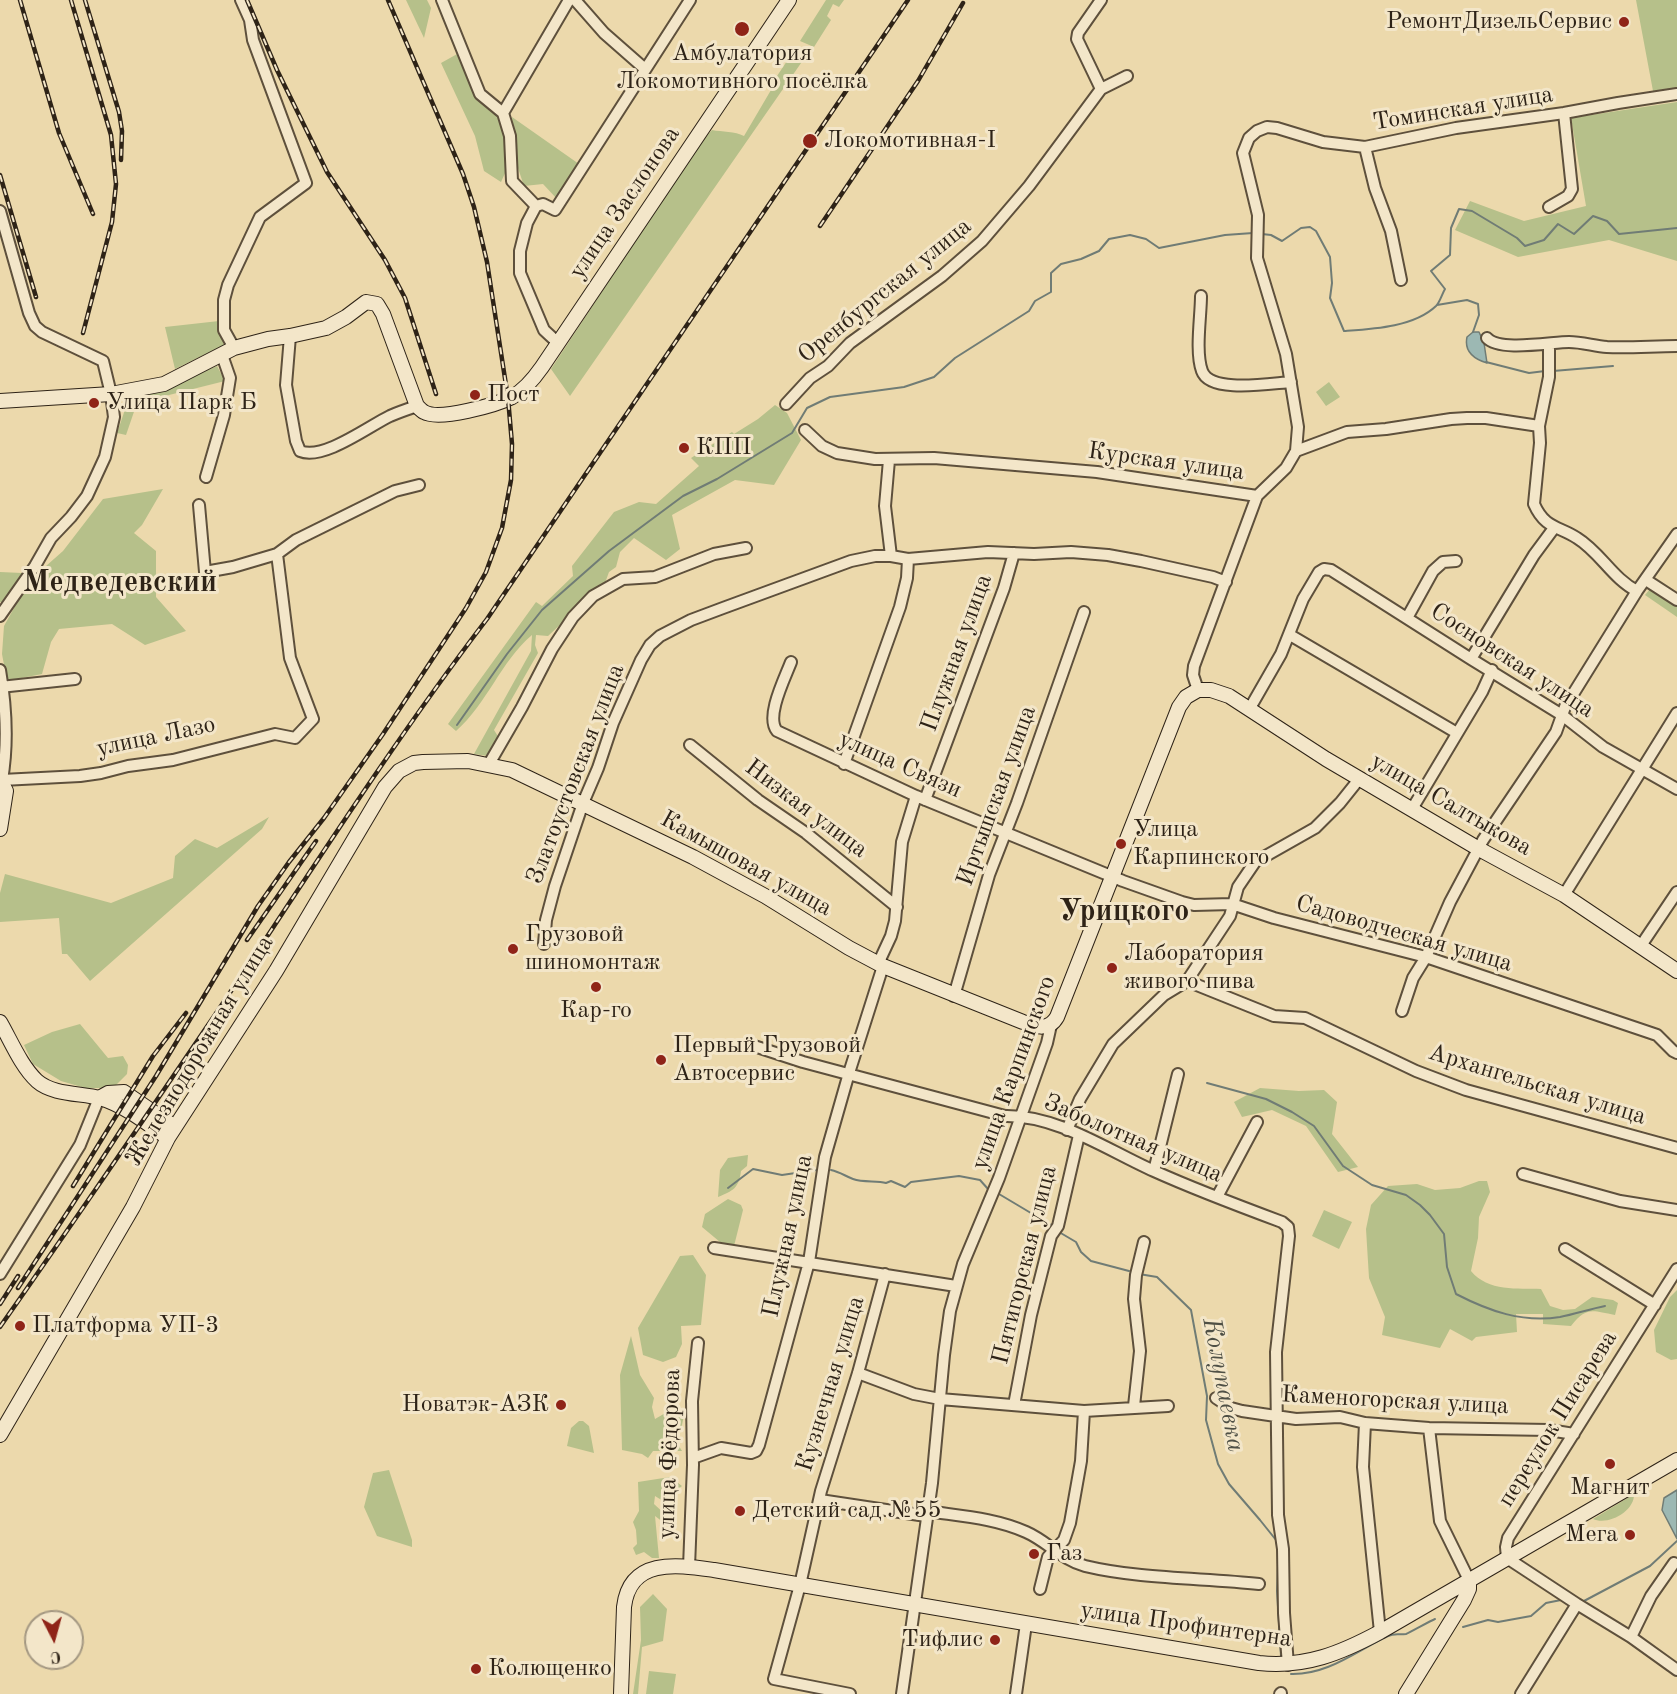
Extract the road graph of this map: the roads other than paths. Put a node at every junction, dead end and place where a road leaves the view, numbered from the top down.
1 (241, 0) edge
2 (442, 0) edge
3 (575, 0) edge
4 (690, 0) edge
5 (789, 0) edge
6 (1101, 0) edge
7 (564, 3) edge
8 (645, 69) junction
9 (1127, 76) dead end
10 (1101, 89) junction
11 (1677, 94) edge
12 (503, 112) junction
13 (1564, 113) junction
14 (1365, 147) junction
15 (536, 206) junction
16 (1549, 207) dead end
17 (0, 212) edge
18 (1401, 280) dead end
19 (1201, 296) dead end
20 (290, 336) junction
21 (1487, 338) dead end
22 (558, 343) junction
23 (1549, 345) junction
24 (1677, 346) edge
25 (228, 352) junction
26 (1291, 382) junction
27 (111, 394) junction
28 (0, 401) edge
29 (786, 404) dead end
30 (417, 406) junction
31 (1539, 426) junction
32 (805, 430) dead end
33 (1296, 451) junction
34 (889, 460) junction
35 (206, 477) dead end
36 (419, 484) dead end
37 (1257, 496) junction
38 (199, 505) dead end
39 (1554, 528) junction
40 (1677, 534) edge
41 (746, 548) dead end
42 (278, 554) junction
43 (1014, 554) junction
44 (891, 556) junction
45 (908, 559) junction
46 (1456, 561) dead end
47 (1646, 580) junction
48 (1226, 582) junction
49 (1637, 591) junction
50 (1677, 600) edge
51 (1084, 612) dead end
52 (0, 615) edge
53 (1407, 618) junction
54 (1290, 635) junction
55 (1471, 660) junction
56 (791, 662) dead end
57 (0, 670) edge
58 (1492, 670) junction
59 (75, 678) dead end
60 (2, 687) edge
61 (1198, 690) junction
62 (1250, 708) junction
63 (1677, 713) edge
64 (1562, 715) junction
65 (1457, 733) junction
66 (690, 745) dead end
67 (850, 750) junction
68 (414, 763) joint
69 (489, 764) junction
70 (844, 764) junction
71 (1642, 768) junction
72 (859, 770) junction
73 (1360, 778) junction
74 (1, 780) edge
75 (1677, 789) edge
76 (920, 798) junction
77 (583, 803) junction
78 (1412, 809) junction
79 (0, 829) edge
80 (1004, 834) junction
81 (1479, 849) junction
82 (1113, 877) junction
83 (1677, 892) edge
84 (1564, 895) junction
85 (1232, 904) junction
86 (897, 907) junction
87 (544, 944) dead end
88 (1640, 947) junction
89 (1426, 957) junction
90 (881, 965) junction
91 (1677, 970) edge
92 (1187, 981) junction
93 (954, 996) junction
94 (1402, 1011) dead end
95 (0, 1022) edge
96 (1051, 1025) junction
97 (751, 1045) dead end
98 (1677, 1053) edge
99 (849, 1073) junction
100 (1178, 1074) dead end
101 (99, 1098) junction
102 (1021, 1116) junction
103 (1257, 1122) dead end
104 (1067, 1130) junction
105 (171, 1133) junction
106 (1078, 1135) junction
107 (1677, 1148) edge
108 (1154, 1171) junction
109 (1523, 1174) dead end
110 (1217, 1197) junction
111 (1677, 1210) edge
112 (1144, 1242) dead end
113 (714, 1248) dead end
114 (1564, 1249) dead end
115 (809, 1262) junction
116 (1677, 1269) edge
117 (0, 1274) edge
118 (885, 1274) junction
119 (956, 1286) junction
120 (1655, 1305) junction
121 (698, 1343) dead end
122 (858, 1373) junction
123 (1216, 1398) dead end
124 (940, 1399) junction
125 (1014, 1405) junction
126 (1134, 1406) junction
127 (1168, 1406) dead end
128 (1084, 1411) junction
129 (1278, 1416) junction
130 (1365, 1423) junction
131 (1429, 1428) junction
132 (1574, 1434) junction
133 (0, 1435) edge
134 (693, 1458) junction
135 (1677, 1461) edge
136 (820, 1500) junction
137 (927, 1513) junction
138 (1054, 1550) junction
139 (1507, 1557) junction
140 (1674, 1563) dead end
141 (689, 1567) junction
142 (1469, 1580) junction
143 (1259, 1584) dead end
144 (800, 1586) junction
145 (1040, 1589) dead end
146 (1577, 1604) junction
147 (915, 1606) junction
148 (1026, 1624) junction
149 (1380, 1632) junction
150 (1631, 1637) junction
151 (1288, 1665) junction
152 (1677, 1670) edge
153 (621, 1694) edge
154 (850, 1694) edge
155 (902, 1694) edge
156 (1016, 1694) edge
157 (1406, 1694) edge
158 (1521, 1694) edge

1 - 25 street
2 - 12 street
3 - 8 street
4 - 8 street
5 - 22 main road, улица Заслонова
6 - 10 street
7 - 12 street
8 - 15 street
9 - 10 street, Оренбургская улица
10 - 29 street, Оренбургская улица
11 - 13 street, Томинская улица
12 - 15 street
13 - 14 street, Томинская улица
13 - 16 street
14 - 18 street
14 - 26 street, Томинская улица
15 - 22 street
17 - 27 street
19 - 26 street
20 - 25 main road
20 - 30 main road
20 - 30 street
21 - 23 street
22 - 30 main road, улица Заслонова
23 - 24 street
23 - 31 street
25 - 27 main road
25 - 35 street
26 - 33 street
27 - 28 main road
27 - 52 street
31 - 33 street
31 - 39 street
32 - 34 street, Курская улица
33 - 37 street, Курская улица
34 - 37 street, Курская улица
34 - 44 street
36 - 42 street
37 - 48 street
38 - 42 street
39 - 49 street
39 - 55 street
40 - 47 street
41 - 69 street
42 - 74 street, улица Лазо
43 - 45 street, Златоустовская улица
43 - 48 street, Златоустовская улица
43 - 76 street, Плужная улица
44 - 45 street, Златоустовская улица
44 - 77 street, Златоустовская улица
45 - 67 street
46 - 53 street
47 - 49 street
47 - 50 street
48 - 61 street
49 - 64 street
51 - 80 street, Иртышская улица
53 - 54 street, Сосновская улица
53 - 55 street, Сосновская улица
54 - 62 street
54 - 65 street
55 - 58 street, Сосновская улица
56 - 70 street, улица Связи
57 - 60 street
58 - 64 street, Сосновская улица
58 - 65 street
59 - 60 street
60 - 74 street
61 - 62 main road, улица Салтыкова
61 - 82 main road, улица Карпинского
62 - 73 main road, улица Салтыкова
63 - 71 street
64 - 71 street, Сосновская улица
64 - 81 street
65 - 78 street
66 - 86 street, Низкая улица
67 - 70 street
67 - 72 street
68 - 69 main road, Камышовая улица
68 - 105 main road, Железнодорожная улица
69 - 77 main road, Камышовая улица
70 - 72 street, улица Связи
71 - 75 street, Сосновская улица
71 - 84 street
72 - 76 street, улица Связи
73 - 78 main road, улица Салтыкова
73 - 85 street
74 - 79 main road
76 - 80 street, улица Связи
76 - 86 street, Плужная улица
77 - 87 street, Златоустовская улица
77 - 90 main road, Камышовая улица
78 - 81 main road, улица Салтыкова
80 - 82 street, улица Связи
80 - 93 street, Иртышская улица
81 - 84 main road, улица Салтыкова
81 - 89 street
82 - 85 street, Садоводческая улица
82 - 96 main road, улица Карпинского
83 - 88 street
84 - 88 main road, улица Салтыкова
85 - 89 street, Садоводческая улица
85 - 92 street
86 - 90 street, Плужная улица
88 - 91 main road, улица Салтыкова
89 - 94 street
89 - 98 street, Садоводческая улица
90 - 93 main road, Камышовая улица
90 - 99 street, Плужная улица
92 - 104 street
92 - 107 street, Архангельская улица
93 - 96 main road, Камышовая улица
95 - 101 main road
96 - 102 street, улица Карпинского
97 - 99 street, Заболотная улица
99 - 102 street, Заболотная улица
99 - 115 street, Плужная улица
100 - 108 street
101 - 105 main road
101 - 117 street
102 - 104 street, Заболотная улица
102 - 119 street, улица Карпинского
103 - 110 street
104 - 106 street, Заболотная улица
105 - 133 main road, Железнодорожная улица
106 - 108 street, Заболотная улица
106 - 125 street, Пятигорская улица
108 - 110 street, Заболотная улица
109 - 111 street
110 - 129 street, Заболотная улица
112 - 126 street
113 - 115 street
114 - 120 street
115 - 118 street
115 - 134 street, Плужная улица
116 - 120 street, переулок Писарева
118 - 119 street
118 - 122 street, Кузнечная улица
119 - 124 street, улица Карпинского
120 - 132 street, переулок Писарева
121 - 134 street, улица Фёдорова
122 - 124 street
122 - 136 street, Кузнечная улица
123 - 129 street, Каменогорская улица
124 - 125 street
124 - 137 street, улица Карпинского
125 - 128 street
126 - 127 street
126 - 128 street
128 - 138 street
129 - 130 street, Каменогорская улица
129 - 151 street
130 - 131 street, Каменогорская улица
130 - 149 street
131 - 132 street, Каменогорская улица
131 - 142 street
132 - 139 street, переулок Писарева
134 - 141 street, улица Фёдорова
135 - 139 main road, улица Профинтерна
136 - 137 street
136 - 144 street, Кузнечная улица
137 - 138 street
137 - 147 street, улица Карпинского
138 - 143 street
138 - 145 street
139 - 142 main road, улица Профинтерна
139 - 146 street
140 - 150 street
141 - 144 main road, улица Профинтерна
141 - 153 main road, улица Профинтерна
142 - 149 main road, улица Профинтерна
142 - 157 main road
144 - 147 main road, улица Профинтерна
144 - 154 street, Кузнечная улица
146 - 150 street
146 - 158 street
147 - 148 main road, улица Профинтерна
147 - 155 street, улица Карпинского
148 - 151 main road, улица Профинтерна
148 - 156 street
149 - 151 main road, улица Профинтерна
150 - 152 street

